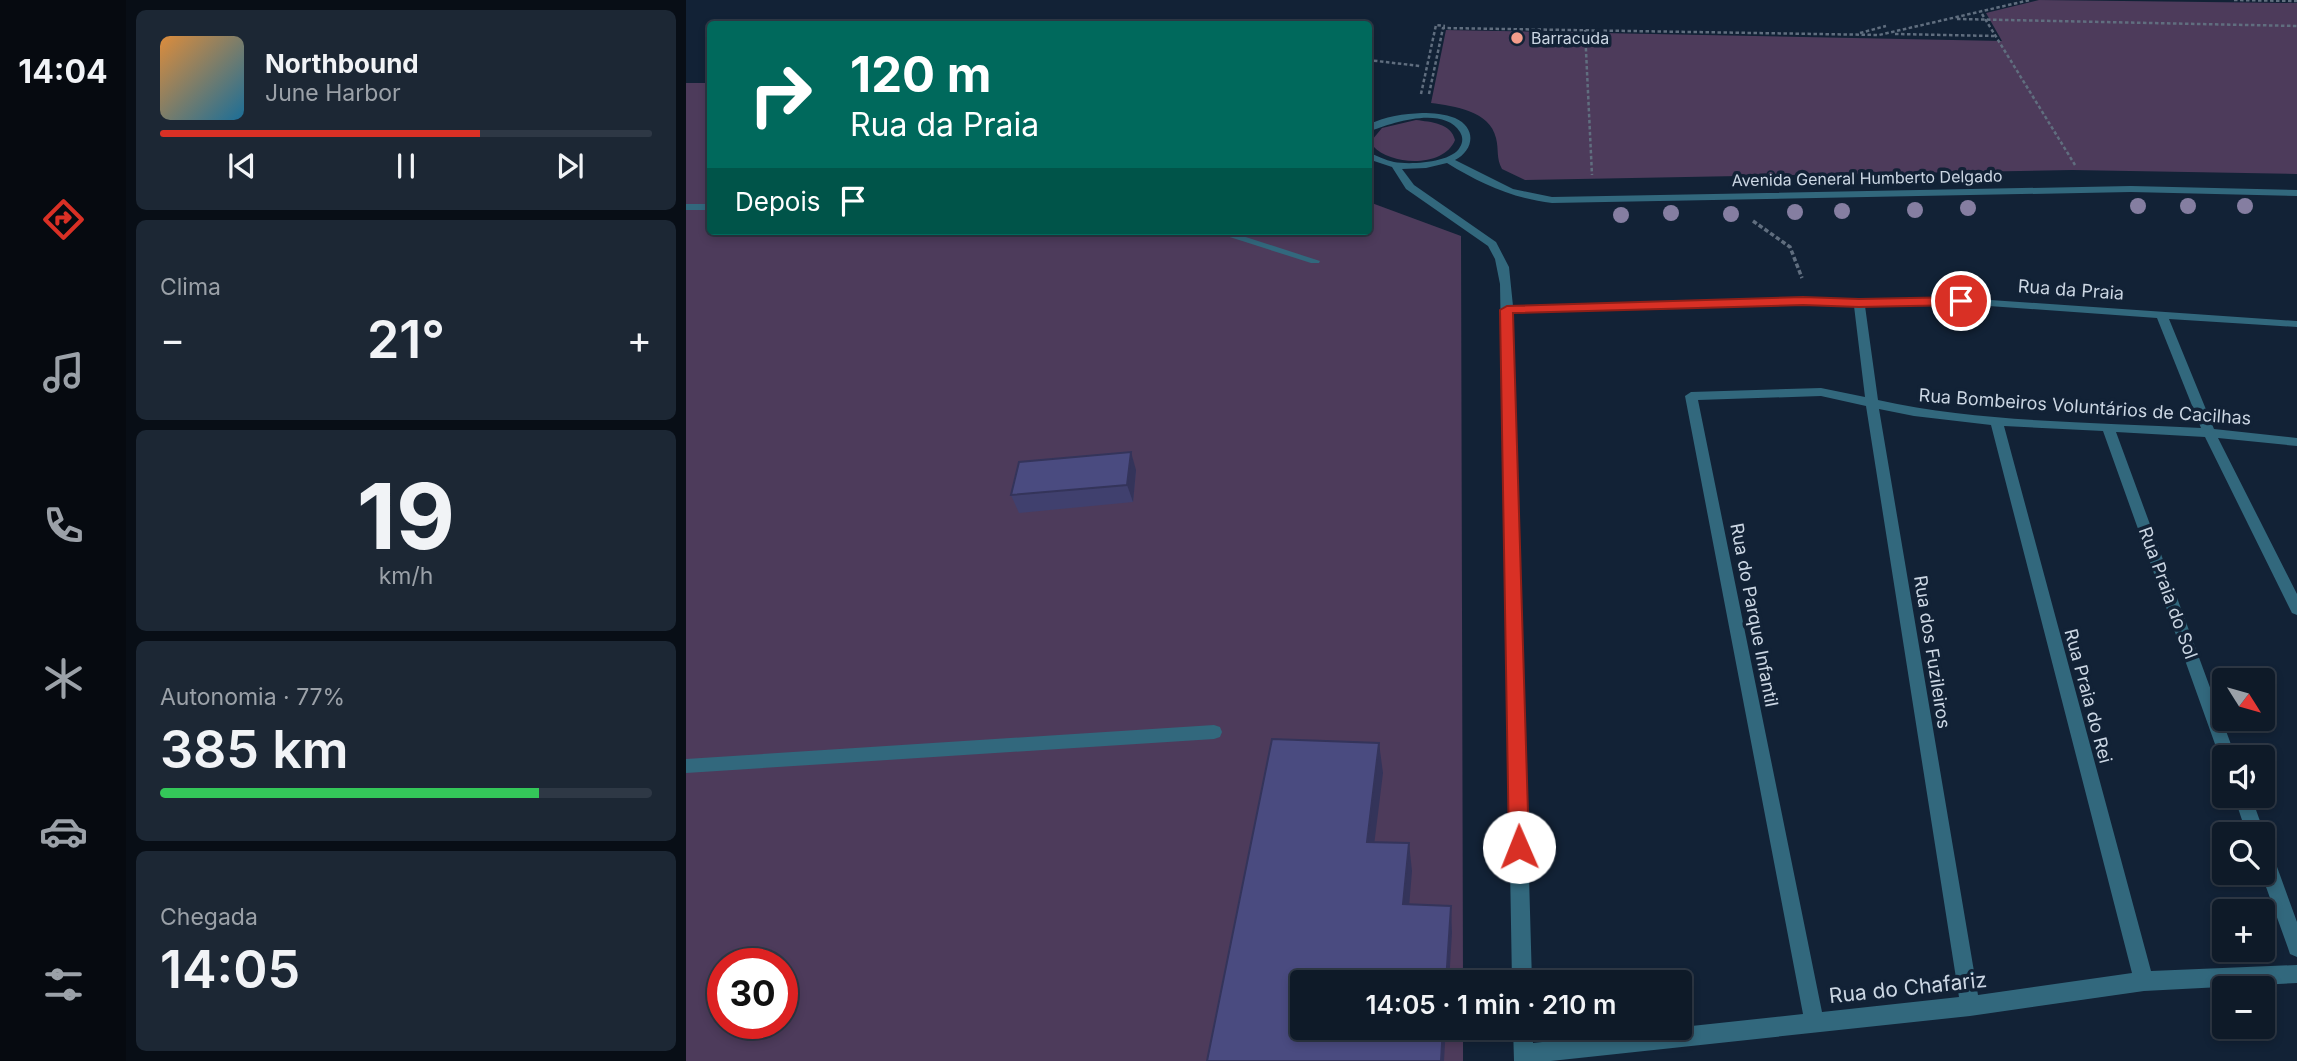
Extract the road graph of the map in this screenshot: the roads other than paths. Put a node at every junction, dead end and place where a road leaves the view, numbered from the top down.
1 (1372, 127) edge
2 (1372, 156) edge
3 (1448, 160) junction
4 (1395, 165) junction
5 (2297, 192) edge
6 (686, 207) edge
7 (707, 207) edge
8 (1229, 235) edge
9 (1315, 261) dead end
10 (1859, 303) junction
11 (1507, 310) junction
12 (2161, 313) junction
13 (2297, 324) edge
14 (1872, 402) junction
15 (1996, 421) junction
16 (2109, 428) junction
17 (2209, 433) junction
18 (2297, 442) edge
19 (2297, 609) edge
20 (1214, 732) dead end
21 (2223, 745) edge
22 (686, 766) edge
23 (2275, 885) edge
24 (2297, 947) edge
25 (1522, 970) edge
26 (2297, 974) edge
27 (2144, 981) junction
28 (1970, 1006) junction
29 (1814, 1021) junction
30 (1523, 1040) edge
31 (1523, 1058) edge

1 - 3 street
2 - 4 street
3 - 4 street
3 - 5 street, Avenida General Humberto Delgado
4 - 11 street
6 - 7 street
8 - 9 street
10 - 11 street, Rua da Praia
10 - 12 street, Rua da Praia
10 - 14 street, Rua dos Fuzileiros
11 - 25 street
12 - 13 street, Rua da Praia
12 - 17 street
14 - 15 street, Rua Bombeiros Voluntários de Cacilhas
14 - 28 street, Rua dos Fuzileiros
14 - 29 street, Rua do Parque Infantil
15 - 16 street, Rua Bombeiros Voluntários de Cacilhas
15 - 27 street, Rua Praia do Rei
16 - 17 street, Rua Bombeiros Voluntários de Cacilhas
16 - 21 street, Rua Praia do Sol
17 - 18 street, Rua Bombeiros Voluntários de Cacilhas
17 - 19 street
20 - 22 street
23 - 24 street
26 - 27 street, Rua do Chafariz
27 - 28 street, Rua do Chafariz
28 - 29 street, Rua do Chafariz
29 - 31 street, Rua do Chafariz
30 - 31 street

